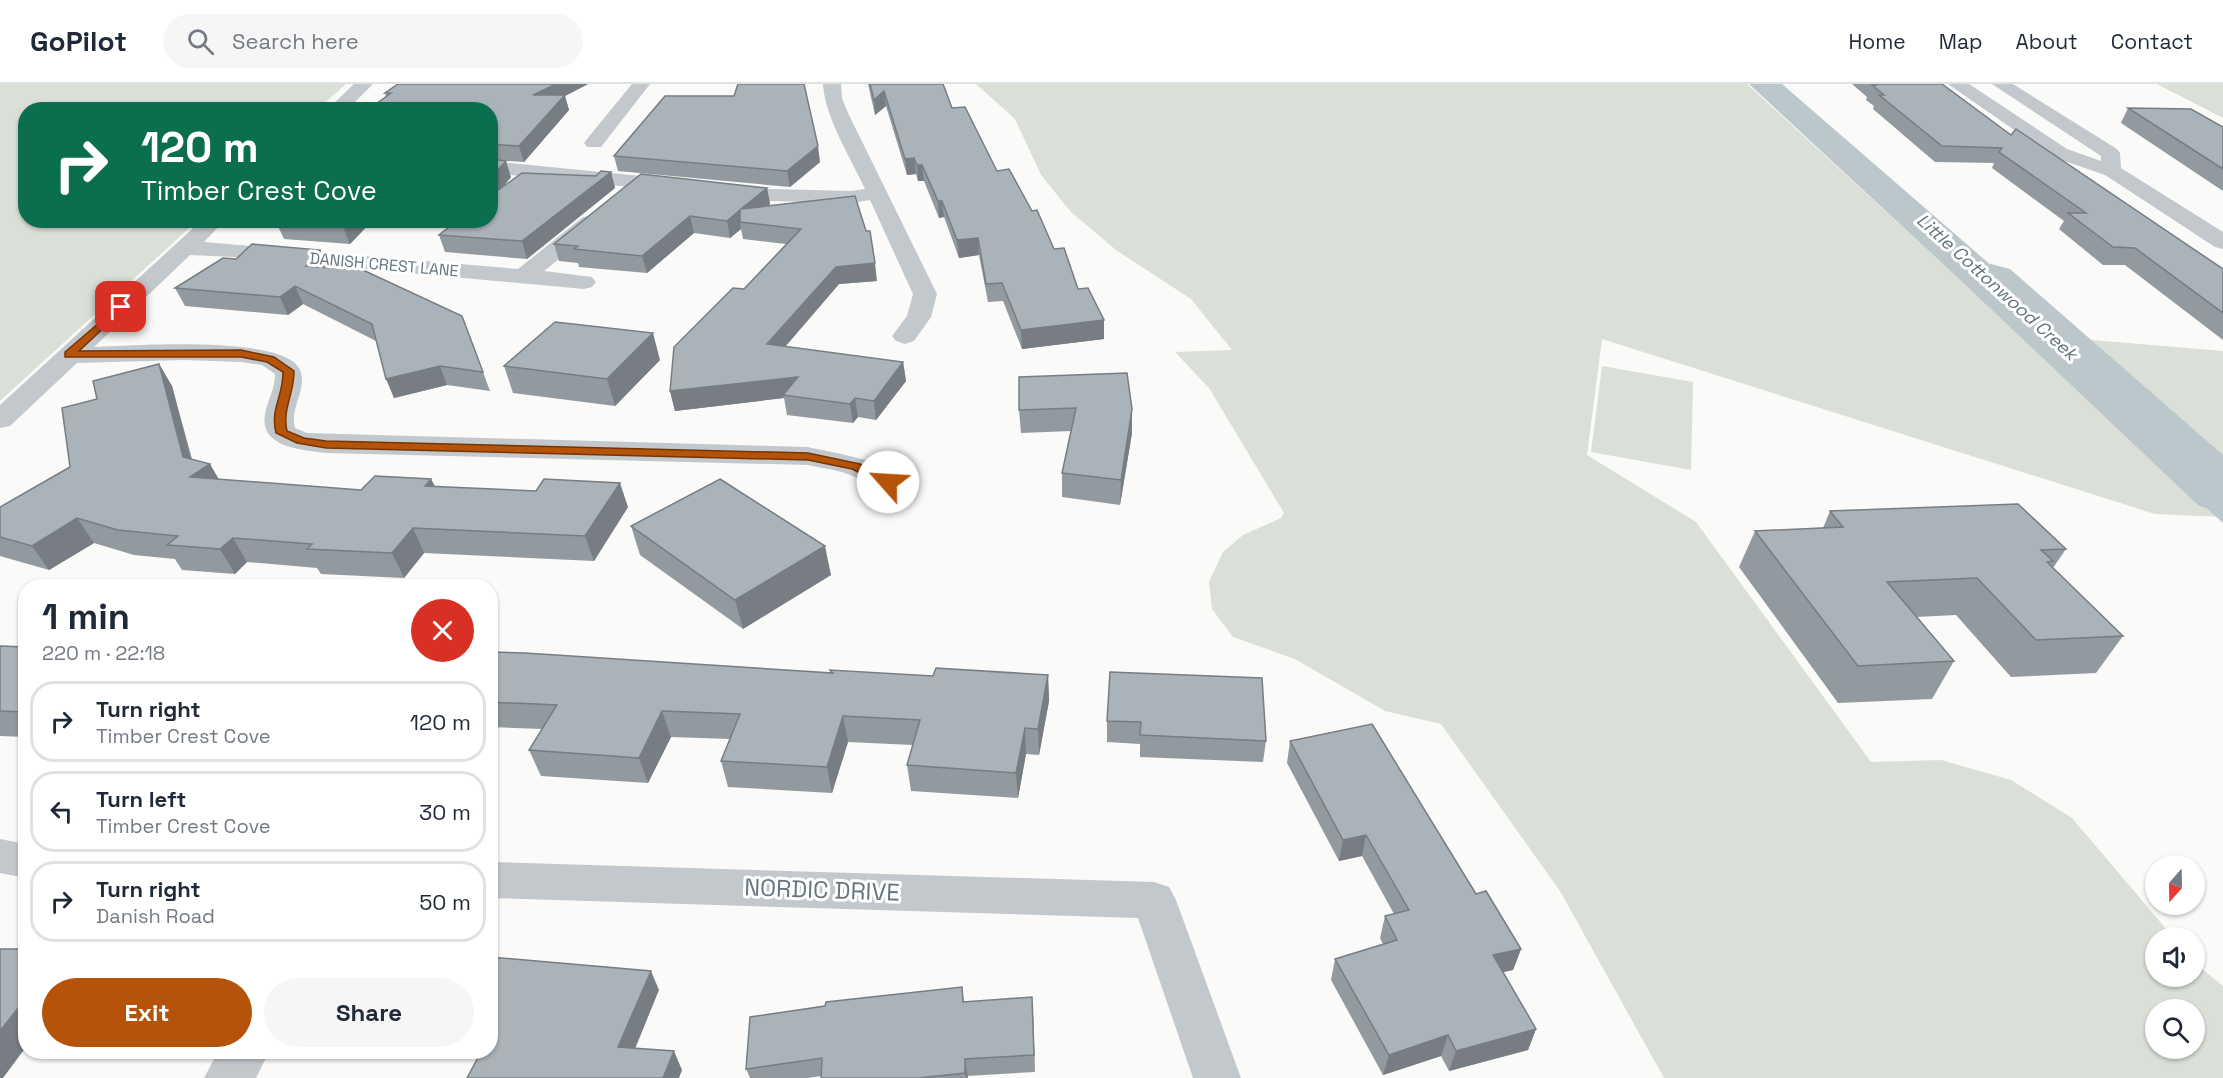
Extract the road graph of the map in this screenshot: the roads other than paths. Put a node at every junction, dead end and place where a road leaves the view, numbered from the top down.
1 (364, 84) edge
2 (641, 84) edge
3 (832, 84) edge
4 (1963, 88) edge
5 (2008, 89) edge
6 (345, 102) edge
7 (594, 143) dead end
8 (498, 168) edge
9 (2112, 171) junction
10 (639, 182) junction
11 (878, 194) junction
12 (206, 228) edge
13 (2223, 242) edge
14 (185, 248) junction
15 (524, 276) junction
16 (584, 282) dead end
17 (905, 336) dead end
18 (69, 355) junction
19 (0, 420) edge
20 (888, 482) dead end
21 (0, 856) edge
22 (18, 859) edge
23 (498, 880) edge
24 (240, 1059) edge
25 (228, 1078) edge
26 (1217, 1078) edge

1 - 6 street
2 - 7 street
3 - 11 street
4 - 5 street
4 - 9 street
5 - 9 street
8 - 10 street
9 - 13 street
10 - 11 street
10 - 15 street
11 - 17 street
12 - 14 street
14 - 15 street, DANISH CREST LANE
14 - 18 street
15 - 16 street, DANISH CREST LANE
18 - 19 street
18 - 20 street
21 - 22 street
23 - 26 street, NORDIC DRIVE
24 - 25 street

